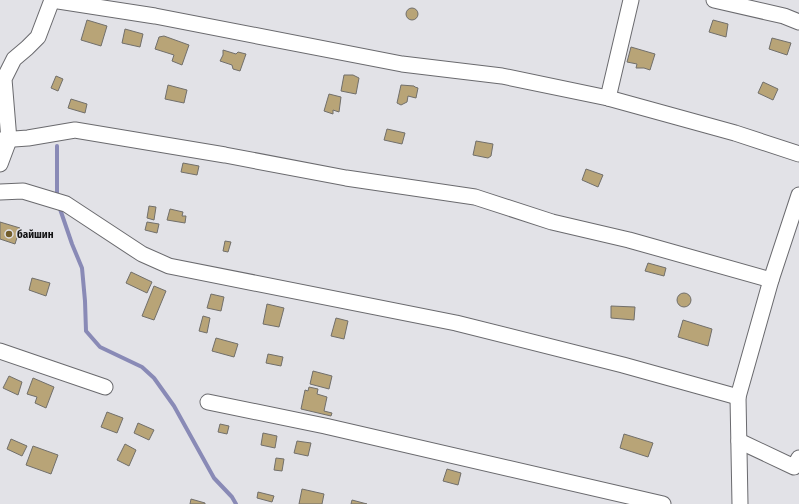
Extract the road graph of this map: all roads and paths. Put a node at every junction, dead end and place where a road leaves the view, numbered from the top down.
1 (52, 0) edge
2 (631, 0) edge
3 (714, 0) edge
4 (799, 22) edge
5 (2, 76) edge
6 (608, 98) junction
7 (5, 140) edge
8 (799, 154) edge
9 (0, 164) edge
10 (0, 192) edge
11 (799, 195) edge
12 (771, 280) junction
13 (0, 351) edge
14 (105, 387) dead end
15 (738, 397) junction
16 (208, 402) dead end
17 (739, 441) junction
18 (797, 463) edge
19 (663, 504) edge
20 (740, 504) edge

1 - 5 street
1 - 6 street
2 - 6 street
3 - 4 street
5 - 7 street
6 - 8 street
7 - 9 street
7 - 12 street
10 - 15 street
11 - 12 street
12 - 15 street
13 - 14 street
15 - 17 street
16 - 19 street
17 - 18 street
17 - 20 street

